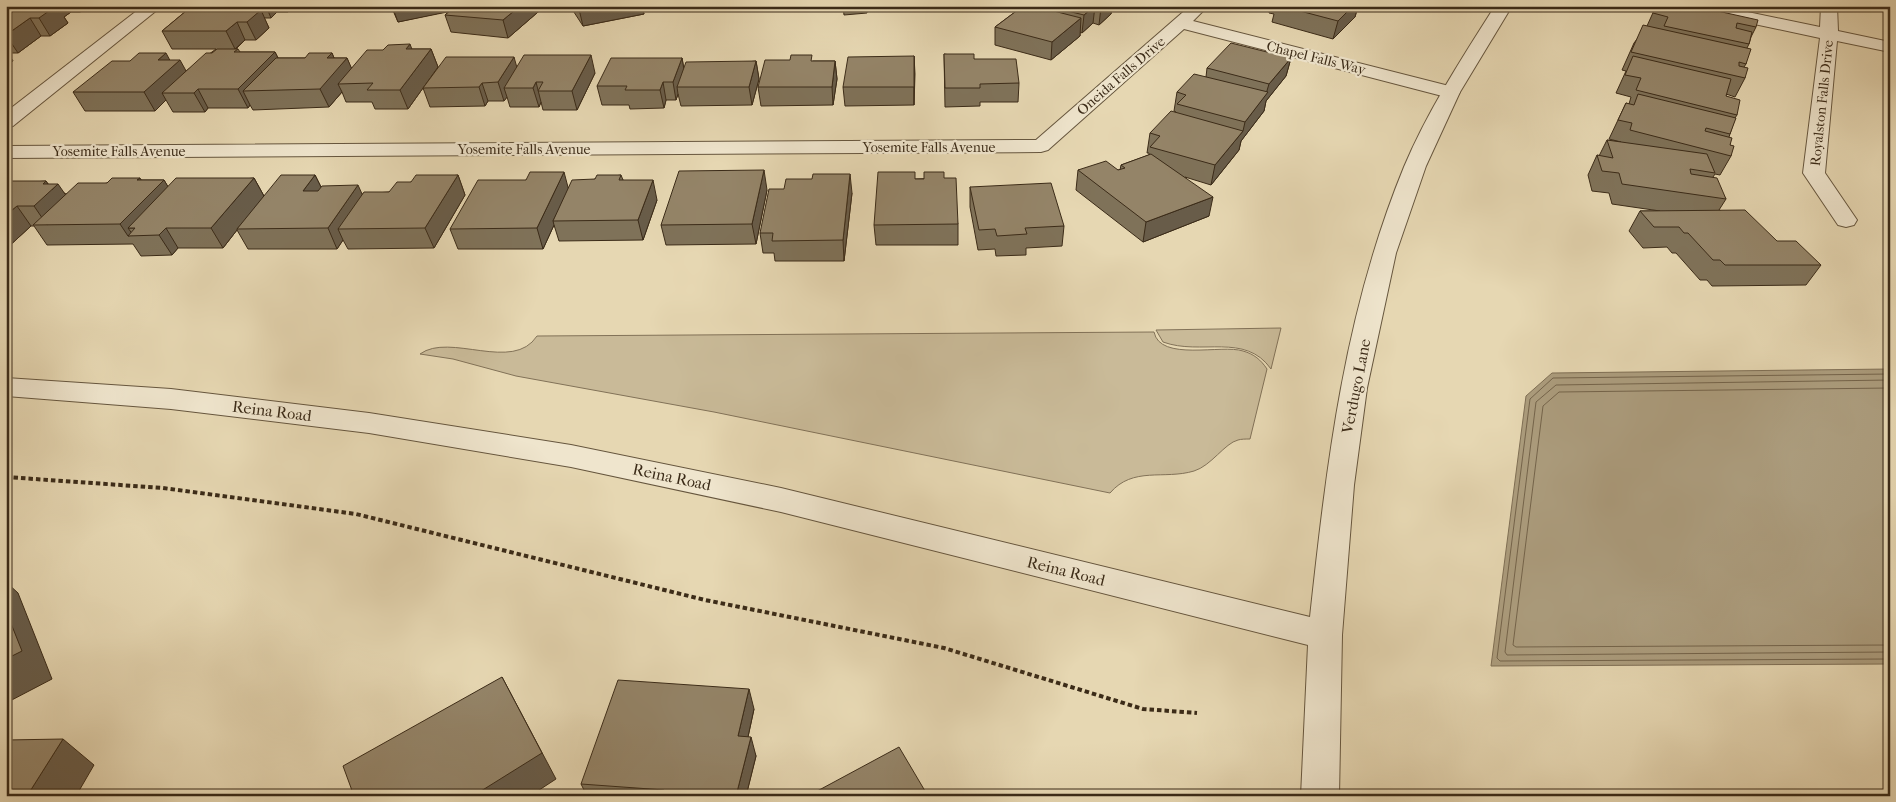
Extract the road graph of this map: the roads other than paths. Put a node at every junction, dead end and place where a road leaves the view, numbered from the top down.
1 (154, 6) edge
2 (1200, 6) edge
3 (1504, 6) edge
4 (1693, 6) edge
5 (1829, 6) edge
6 (1181, 23) junction
7 (1829, 34) junction
8 (1890, 47) edge
9 (1450, 92) junction
10 (6, 122) edge
11 (1041, 146) joint
12 (6, 152) edge
13 (1846, 220) dead end
14 (6, 387) edge
15 (1325, 635) junction
16 (1320, 796) edge

1 - 10 street
2 - 6 street, Oneida Falls Drive
3 - 9 street, Verdugo Lane
4 - 7 street
5 - 7 street, Royalston Falls Drive
6 - 9 street, Chapel Falls Way
6 - 11 street, Oneida Falls Drive
7 - 8 street
7 - 13 street, Royalston Falls Drive
9 - 15 street, Verdugo Lane
11 - 12 street, Yosemite Falls Avenue
14 - 15 street, Reina Road
15 - 16 street, Verdugo Lane

